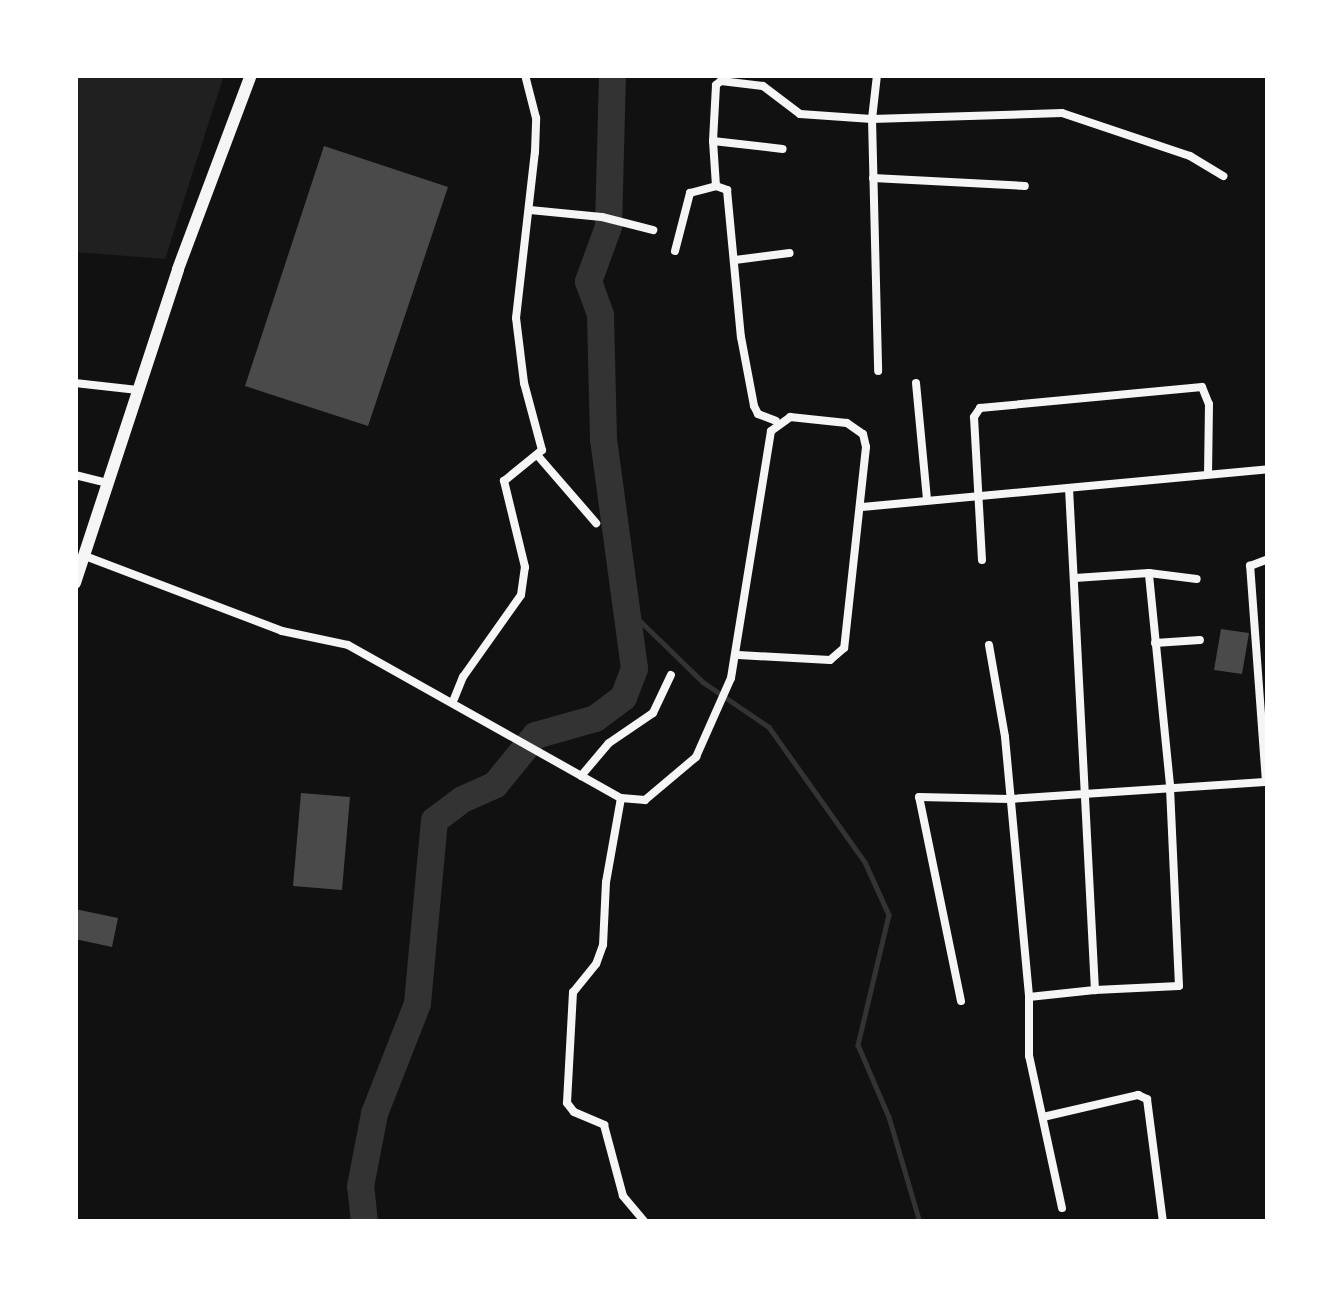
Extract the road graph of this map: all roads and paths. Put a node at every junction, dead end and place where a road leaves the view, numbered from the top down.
1 (250, 75) edge
2 (525, 75) edge
3 (877, 75) edge
4 (733, 78) edge
5 (872, 119) junction
6 (712, 141) junction
7 (783, 149) dead end
8 (1223, 176) dead end
9 (873, 178) junction
10 (716, 186) junction
11 (1025, 186) dead end
12 (530, 210) junction
13 (653, 230) dead end
14 (675, 250) dead end
15 (790, 253) dead end
16 (735, 260) junction
17 (878, 370) dead end
18 (75, 382) edge
19 (916, 383) dead end
20 (138, 390) junction
21 (778, 421) junction
22 (538, 456) junction
23 (1268, 470) edge
24 (1208, 473) junction
25 (75, 476) edge
26 (108, 483) junction
27 (1069, 488) junction
28 (980, 496) junction
29 (927, 500) junction
30 (862, 507) junction
31 (596, 523) dead end
32 (85, 556) junction
33 (1268, 559) edge
34 (982, 560) dead end
35 (1149, 573) junction
36 (1075, 578) junction
37 (1197, 579) dead end
38 (75, 583) edge
39 (1200, 640) dead end
40 (1155, 643) junction
41 (989, 645) dead end
42 (738, 655) junction
43 (671, 675) dead end
44 (454, 699) junction
45 (581, 776) junction
46 (1267, 782) edge
47 (1170, 785) junction
48 (1089, 791) junction
49 (621, 798) junction
50 (1010, 799) junction
51 (1095, 990) junction
52 (1029, 997) junction
53 (961, 1001) dead end
54 (1043, 1117) junction
55 (1062, 1208) dead end
56 (645, 1222) edge
57 (1163, 1222) edge

1 - 20 highway
2 - 12 street
3 - 5 street
4 - 5 street
4 - 6 street
5 - 8 street
5 - 9 street
6 - 7 street
6 - 10 street
9 - 11 street
9 - 17 street
10 - 14 street
10 - 16 street
12 - 13 street
12 - 22 street
15 - 16 street
16 - 21 street
18 - 20 street
19 - 29 street
20 - 26 highway
21 - 30 street
21 - 42 street
22 - 31 street
22 - 44 street
23 - 24 street
24 - 27 street
24 - 28 street
25 - 26 street
26 - 32 highway
27 - 28 street
27 - 36 street
28 - 29 street
28 - 34 street
29 - 30 street
30 - 42 street
32 - 38 highway
32 - 44 street
33 - 46 street
35 - 36 street
35 - 37 street
35 - 40 street
36 - 48 street
39 - 40 street
40 - 47 street
41 - 50 street
42 - 49 street
43 - 45 street
44 - 45 street
45 - 49 street
46 - 47 street
47 - 48 street
47 - 51 street
48 - 50 street
48 - 51 street
49 - 56 street
50 - 52 street
50 - 53 street
51 - 52 street
52 - 54 street
54 - 55 street
54 - 57 street

